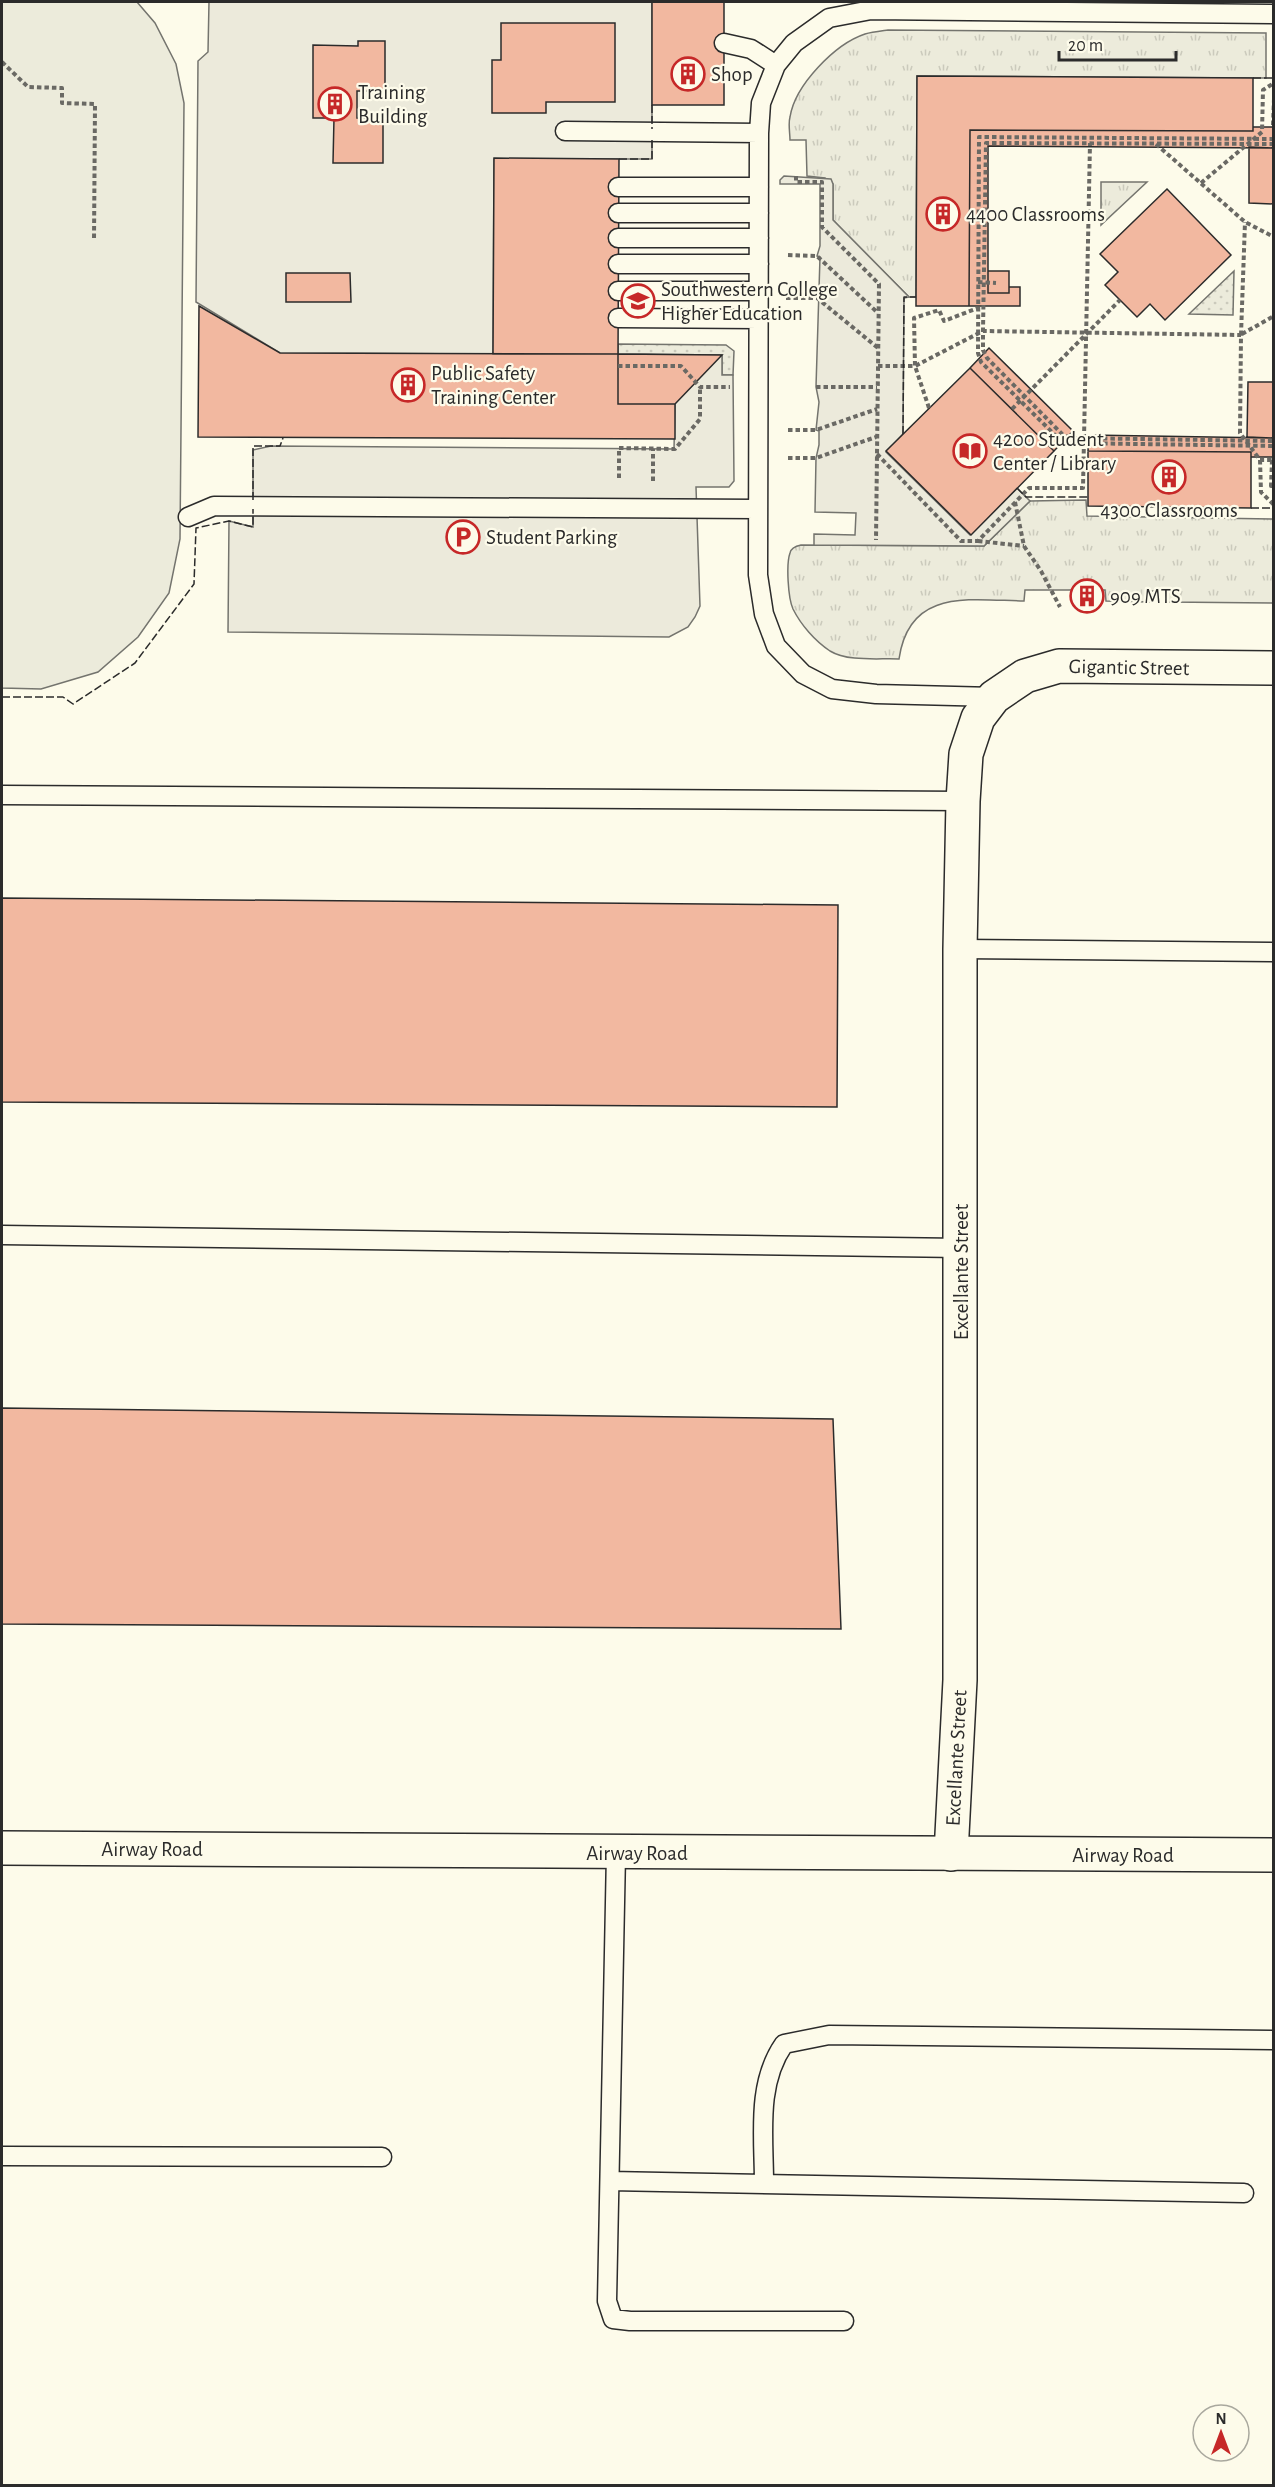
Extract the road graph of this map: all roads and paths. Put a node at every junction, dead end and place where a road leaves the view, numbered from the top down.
1 (1274, 14) edge
2 (724, 43) dead end
3 (2, 62) edge
4 (776, 65) junction
5 (1274, 83) edge
6 (1274, 99) edge
7 (1273, 125) edge
8 (565, 131) dead end
9 (759, 133) junction
10 (1274, 140) edge
11 (1090, 143) junction
12 (1156, 143) junction
13 (1248, 144) junction
14 (1274, 144) edge
15 (796, 176) dead end
16 (1201, 183) junction
17 (618, 187) dead end
18 (759, 187) junction
19 (618, 213) dead end
20 (759, 213) junction
21 (1245, 222) junction
22 (1274, 237) edge
23 (618, 238) dead end
24 (759, 238) junction
25 (94, 241) dead end
26 (782, 255) dead end
27 (618, 264) dead end
28 (759, 264) junction
29 (978, 282) junction
30 (996, 283) dead end
31 (618, 291) dead end
32 (759, 291) junction
33 (782, 298) dead end
34 (1120, 300) dead end
35 (978, 308) junction
36 (879, 314) junction
37 (1274, 316) edge
38 (618, 318) dead end
39 (759, 319) junction
40 (983, 331) junction
41 (1088, 331) junction
42 (1241, 335) junction
43 (878, 349) junction
44 (618, 366) dead end
45 (878, 366) junction
46 (915, 366) junction
47 (700, 387) junction
48 (734, 387) dead end
49 (816, 387) dead end
50 (877, 387) junction
51 (1024, 396) junction
52 (929, 408) dead end
53 (876, 409) junction
54 (1012, 409) dead end
55 (781, 430) dead end
56 (876, 437) junction
57 (1084, 438) junction
58 (1246, 440) junction
59 (1274, 441) edge
60 (1274, 446) edge
61 (653, 449) junction
62 (876, 454) junction
63 (781, 458) dead end
64 (1260, 460) junction
65 (1273, 460) edge
66 (618, 485) dead end
67 (653, 486) dead end
68 (1274, 486) edge
69 (1015, 502) junction
70 (1274, 505) edge
71 (757, 509) junction
72 (188, 517) dead end
73 (876, 540) dead end
74 (978, 541) junction
75 (1024, 546) junction
76 (1060, 607) dead end
77 (1274, 668) edge
78 (993, 698) junction
79 (2, 795) edge
80 (963, 801) junction
81 (960, 949) junction
82 (1274, 952) edge
83 (2, 1235) edge
84 (961, 1248) junction
85 (2, 1848) edge
86 (616, 1853) junction
87 (951, 1854) junction
88 (1274, 1855) edge
89 (1274, 2040) edge
90 (2, 2156) edge
91 (382, 2157) dead end
92 (610, 2181) junction
93 (764, 2183) junction
94 (1244, 2193) dead end
95 (844, 2321) dead end

1 - 4 lane
2 - 4 lane
3 - 25 path
4 - 9 lane
5 - 13 path
6 - 7 path
8 - 9 lane
9 - 18 lane
10 - 29 path, bridge
11 - 12 path
11 - 40 path
11 - 41 path
12 - 13 path
12 - 16 path
13 - 14 path
13 - 16 path
15 - 36 path
16 - 21 path
17 - 18 lane
18 - 20 lane
19 - 20 lane
20 - 24 lane
21 - 22 path
21 - 42 path
23 - 24 lane
24 - 28 lane
26 - 36 path
27 - 28 lane
28 - 32 lane
29 - 30 path, bridge
29 - 35 path, bridge
31 - 32 lane
32 - 39 lane
33 - 43 path
34 - 41 path
35 - 46 path
35 - 60 path, bridge
36 - 43 path
37 - 42 path
38 - 39 lane
39 - 71 lane
40 - 41 path
40 - 46 path
40 - 51 path
41 - 42 path
41 - 51 path
41 - 57 path
42 - 58 path
43 - 45 path
44 - 47 path
45 - 46 path
45 - 50 path
46 - 52 path
47 - 48 path
47 - 61 path
49 - 50 path
50 - 53 path
51 - 54 path
51 - 57 path
53 - 55 path
53 - 56 path
56 - 62 path
56 - 63 path
57 - 58 path
57 - 69 path
58 - 59 path
58 - 64 path
61 - 66 path
61 - 67 path
62 - 73 path
62 - 74 path
64 - 65 path
64 - 70 path
65 - 68 path
69 - 74 path
69 - 75 path
71 - 72 lane
71 - 78 lane
74 - 75 path
75 - 76 path
77 - 78 street, Gigantic Street
78 - 80 street, Excellante Street
79 - 80 lane
80 - 81 street, Excellante Street
81 - 82 lane
81 - 84 street, Excellante Street
83 - 84 lane
84 - 87 street, Excellante Street
85 - 86 street, Airway Road
86 - 87 street, Airway Road
86 - 92 lane
87 - 88 street, Airway Road
89 - 93 lane
90 - 91 lane
92 - 93 lane
92 - 95 lane
93 - 94 lane

